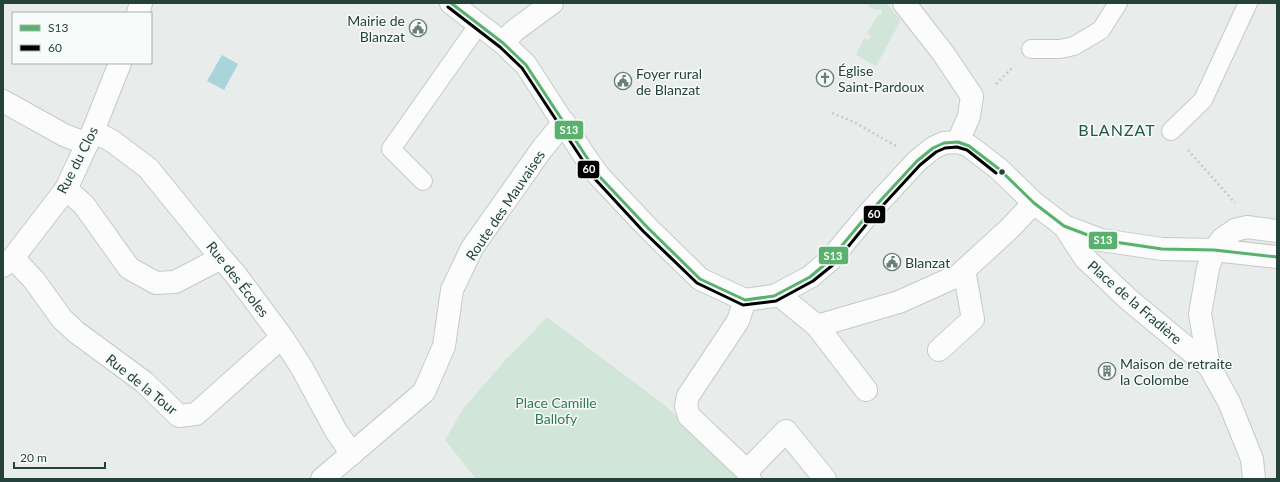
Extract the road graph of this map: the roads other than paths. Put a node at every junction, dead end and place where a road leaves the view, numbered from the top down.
1 (451, 3) edge
2 (552, 3) edge
3 (904, 3) edge
4 (1118, 3) edge
5 (1248, 3) edge
6 (478, 24) junction
7 (504, 43) junction
8 (1031, 49) road end
9 (120, 64) edge
10 (3, 101) edge
11 (564, 122) junction
12 (1171, 131) road end
13 (90, 138) junction
14 (958, 142) junction
15 (423, 181) dead end
16 (66, 189) junction
17 (1034, 203) junction
18 (1064, 226) junction
19 (1277, 231) edge
20 (1214, 250) junction
21 (1277, 257) edge
22 (221, 258) junction
23 (8, 262) edge
24 (964, 270) junction
25 (778, 294) junction
26 (745, 300) junction
27 (817, 326) junction
28 (282, 337) junction
29 (939, 350) dead end
30 (1209, 366) junction
31 (866, 390) dead end
32 (352, 454) junction
33 (749, 475) edge
34 (322, 479) edge
35 (825, 479) edge
36 (1254, 479) edge

1 - 6 street
2 - 7 street
3 - 14 street
4 - 8 lane
5 - 12 lane
6 - 7 street
6 - 15 lane
7 - 11 street
9 - 13 street, Rue du Clos
10 - 13 street, Rue des Écoles
11 - 26 street
11 - 32 street, Route des Mauvaises
13 - 16 street, Rue du Clos
13 - 22 street, Rue des Écoles
14 - 17 street
14 - 25 street
16 - 22 street
16 - 23 street, Rue du Clos
17 - 18 street
17 - 24 street
18 - 20 street, Place de la Fradière
18 - 30 street, Place de la Fradière
19 - 20 street
20 - 21 street
20 - 30 street, Place de la Fradière
22 - 28 street, Rue des Écoles
23 - 28 street, Rue de la Tour
24 - 27 street
24 - 29 street
25 - 26 street
25 - 27 street
26 - 33 street
27 - 31 street
28 - 32 street, Rue des Écoles
30 - 36 street
32 - 34 street, Route des Mauvaises
33 - 35 street

